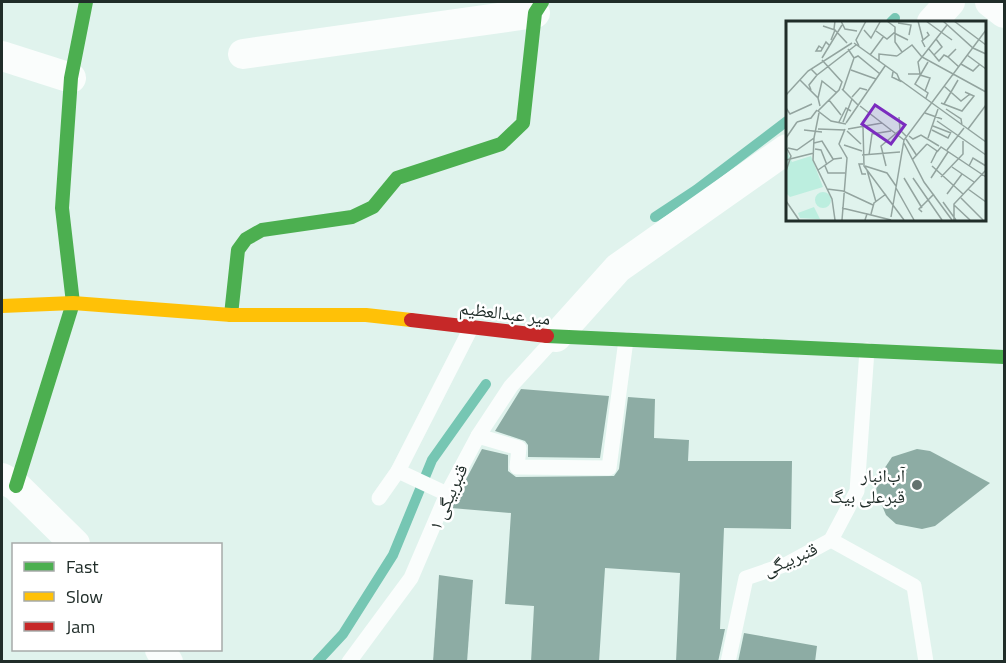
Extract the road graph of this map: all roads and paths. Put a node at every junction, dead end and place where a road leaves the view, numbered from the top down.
1 (86, 2) edge
2 (950, 2) edge
3 (990, 2) edge
4 (539, 7) edge
5 (1005, 13) edge
6 (933, 21) edge
7 (243, 54) dead end
8 (2, 56) edge
9 (71, 78) junction
10 (786, 150) edge
11 (73, 303) junction
12 (2, 306) edge
13 (231, 315) junction
14 (471, 327) junction
15 (556, 337) junction
16 (626, 340) junction
17 (867, 350) junction
18 (1005, 357) edge
19 (478, 436) junction
20 (398, 471) junction
21 (9, 482) edge
22 (447, 494) junction
23 (379, 498) dead end
24 (831, 540) junction
25 (74, 543) edge
26 (349, 662) edge
27 (728, 662) edge
28 (926, 662) edge

1 - 9 main road
2 - 6 street
3 - 5 street
4 - 7 street
4 - 13 main road
8 - 9 street
9 - 11 main road
10 - 15 street
11 - 12 main road, میر عبدالعظیم
11 - 13 main road, میر عبدالعظیم
11 - 21 main road
13 - 14 main road, میر عبدالعظیم
14 - 15 main road, میر عبدالعظیم
14 - 20 lane
15 - 16 main road, میر عبدالعظیم
15 - 19 lane, قنبربیگی ۱
16 - 17 main road, میر عبدالعظیم
16 - 19 lane
17 - 18 main road, میر عبدالعظیم
17 - 24 lane, قنبربیگی
19 - 22 lane, قنبربیگی ۱
20 - 22 lane
20 - 23 lane
21 - 25 street
22 - 26 lane, قنبربیگی ۱
24 - 27 lane, قنبربیگی
24 - 28 lane

